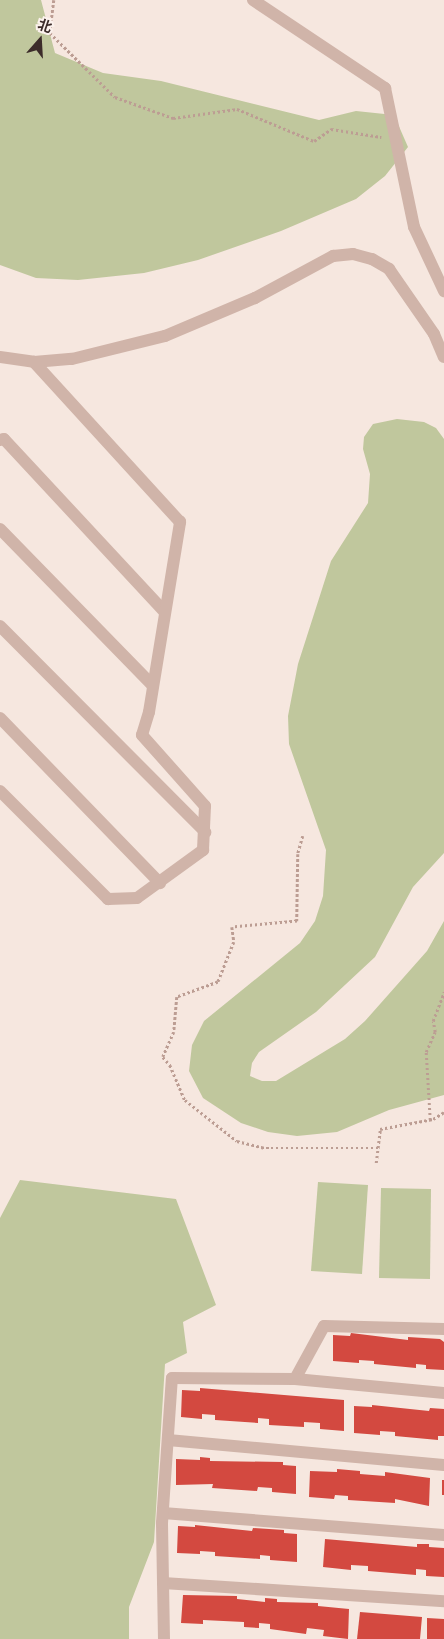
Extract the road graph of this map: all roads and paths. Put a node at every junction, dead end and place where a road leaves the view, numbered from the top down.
1 (54, 0) edge
2 (253, 0) edge
3 (396, 140) junction
4 (444, 291) edge
5 (0, 357) edge
6 (444, 357) edge
7 (34, 362) junction
8 (0, 440) edge
9 (0, 529) edge
10 (165, 612) junction
11 (0, 626) edge
12 (153, 686) junction
13 (0, 718) edge
14 (0, 791) edge
15 (205, 832) junction
16 (303, 836) dead end
17 (160, 883) junction
18 (444, 992) edge
19 (444, 1112) edge
20 (430, 1120) junction
21 (378, 1148) junction
22 (376, 1162) dead end
23 (444, 1329) edge
24 (295, 1379) junction
25 (444, 1393) edge
26 (168, 1440) junction
27 (444, 1465) edge
28 (163, 1513) junction
29 (444, 1535) edge
30 (163, 1583) junction
31 (444, 1601) edge
32 (164, 1639) edge

1 - 3 path
2 - 3 street
3 - 4 street
5 - 7 street
6 - 7 street
7 - 10 street
8 - 10 street
9 - 12 street
10 - 12 street
11 - 15 street
12 - 15 street
13 - 17 street
14 - 17 street
15 - 17 street
16 - 21 path
18 - 20 path
19 - 20 path
20 - 21 path
21 - 22 path
23 - 24 street
24 - 25 street
24 - 26 street
26 - 27 street
26 - 28 street
28 - 29 street
28 - 30 street
30 - 31 street
30 - 32 street

